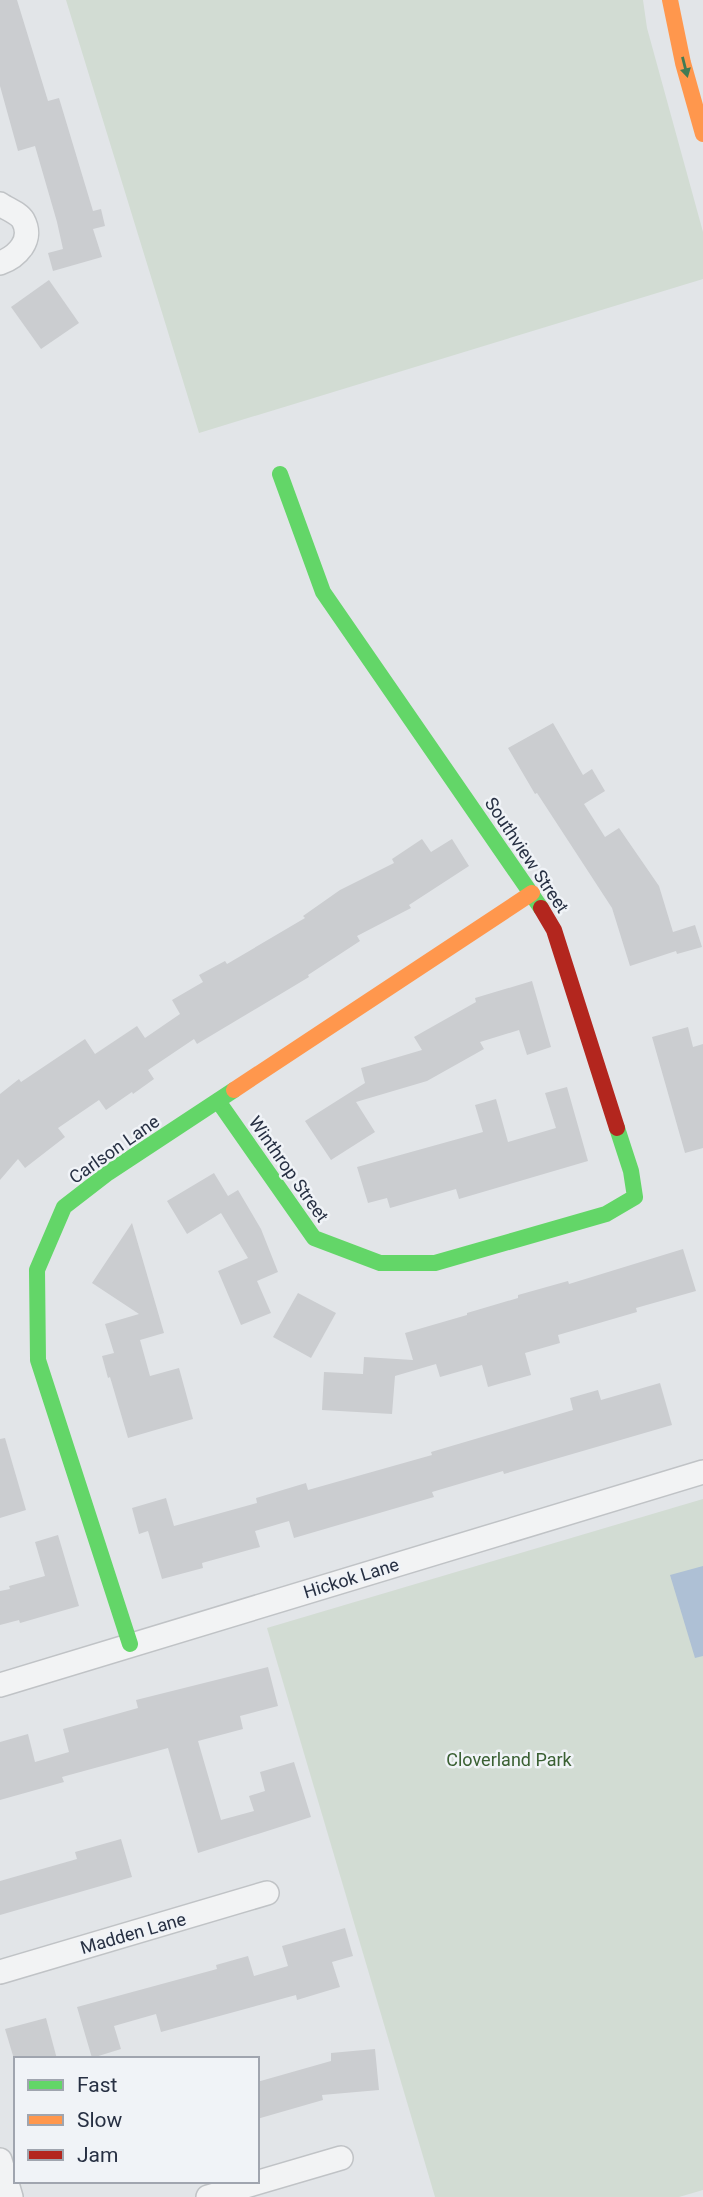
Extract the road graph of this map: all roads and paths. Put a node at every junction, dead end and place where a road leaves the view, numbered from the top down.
1 (670, 0) edge
2 (703, 134) edge
3 (0, 204) edge
4 (0, 263) edge
5 (280, 474) dead end
6 (531, 893) junction
7 (218, 1101) junction
8 (540, 1233) joint
9 (703, 1472) edge
10 (130, 1644) junction
11 (0, 1685) edge
12 (267, 1893) dead end
13 (0, 1972) edge
14 (341, 2158) dead end
15 (0, 2160) edge
16 (259, 2182) edge
17 (256, 2183) edge
18 (12, 2197) edge
19 (208, 2197) edge

1 -> 2 street
3 - 4 street
5 - 6 street, Southview Street
6 - 7 street, Carlson Lane
6 - 8 street, Southview Street
7 - 8 street, Winthrop Street
7 - 10 street, Carlson Lane
9 - 10 street, Hickok Lane
10 - 11 street, Hickok Lane
12 - 13 street, Madden Lane
14 - 16 street
15 - 18 street
17 - 19 street

